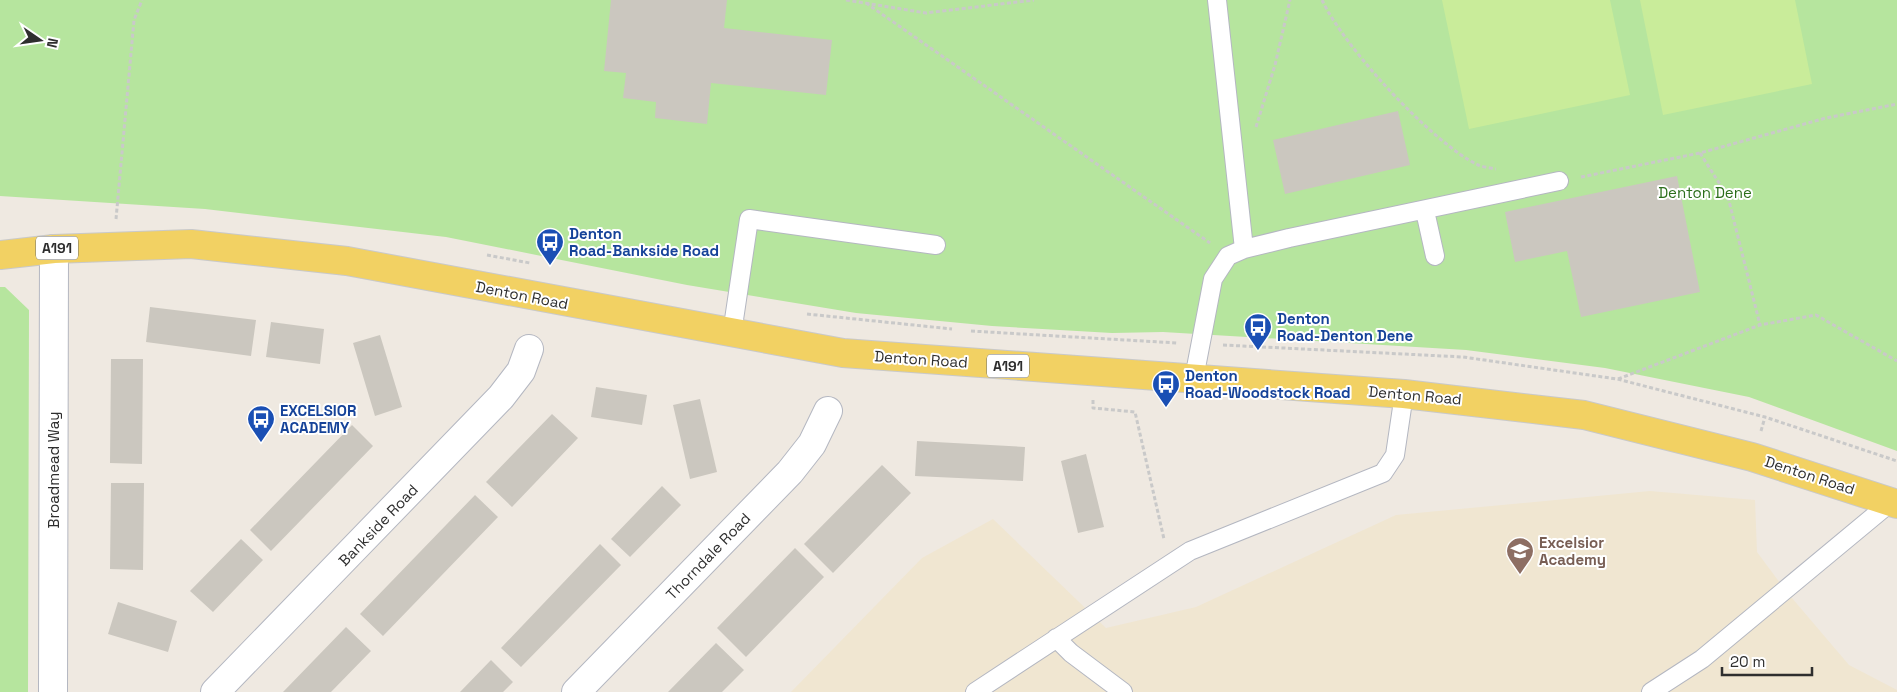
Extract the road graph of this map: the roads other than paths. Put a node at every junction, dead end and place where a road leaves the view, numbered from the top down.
1 (1217, 0) edge
2 (1559, 181) road end
3 (1424, 211) junction
4 (936, 245) dead end
5 (54, 249) junction
6 (1244, 249) junction
7 (0, 255) edge
8 (1435, 256) dead end
9 (732, 333) junction
10 (529, 349) dead end
11 (1194, 378) junction
12 (1404, 394) junction
13 (828, 411) dead end
14 (1894, 503) edge
15 (1056, 638) junction
16 (53, 692) edge
17 (215, 692) edge
18 (576, 692) edge
19 (974, 692) edge
20 (1123, 692) edge
21 (1651, 692) edge

1 - 6 lane
2 - 3 lane
3 - 6 lane
3 - 8 lane
4 - 9 lane
5 - 7 main road, Denton Road / A191
5 - 9 main road, Denton Road / A191
5 - 16 street, Broadmead Way
6 - 11 lane
9 - 11 main road, Denton Road / A191
10 - 17 street, Bankside Road
11 - 12 main road, Denton Road / A191
12 - 14 main road, Denton Road / A191
12 - 15 lane
13 - 18 street, Thorndale Road
14 - 21 lane
15 - 19 lane
15 - 20 lane

